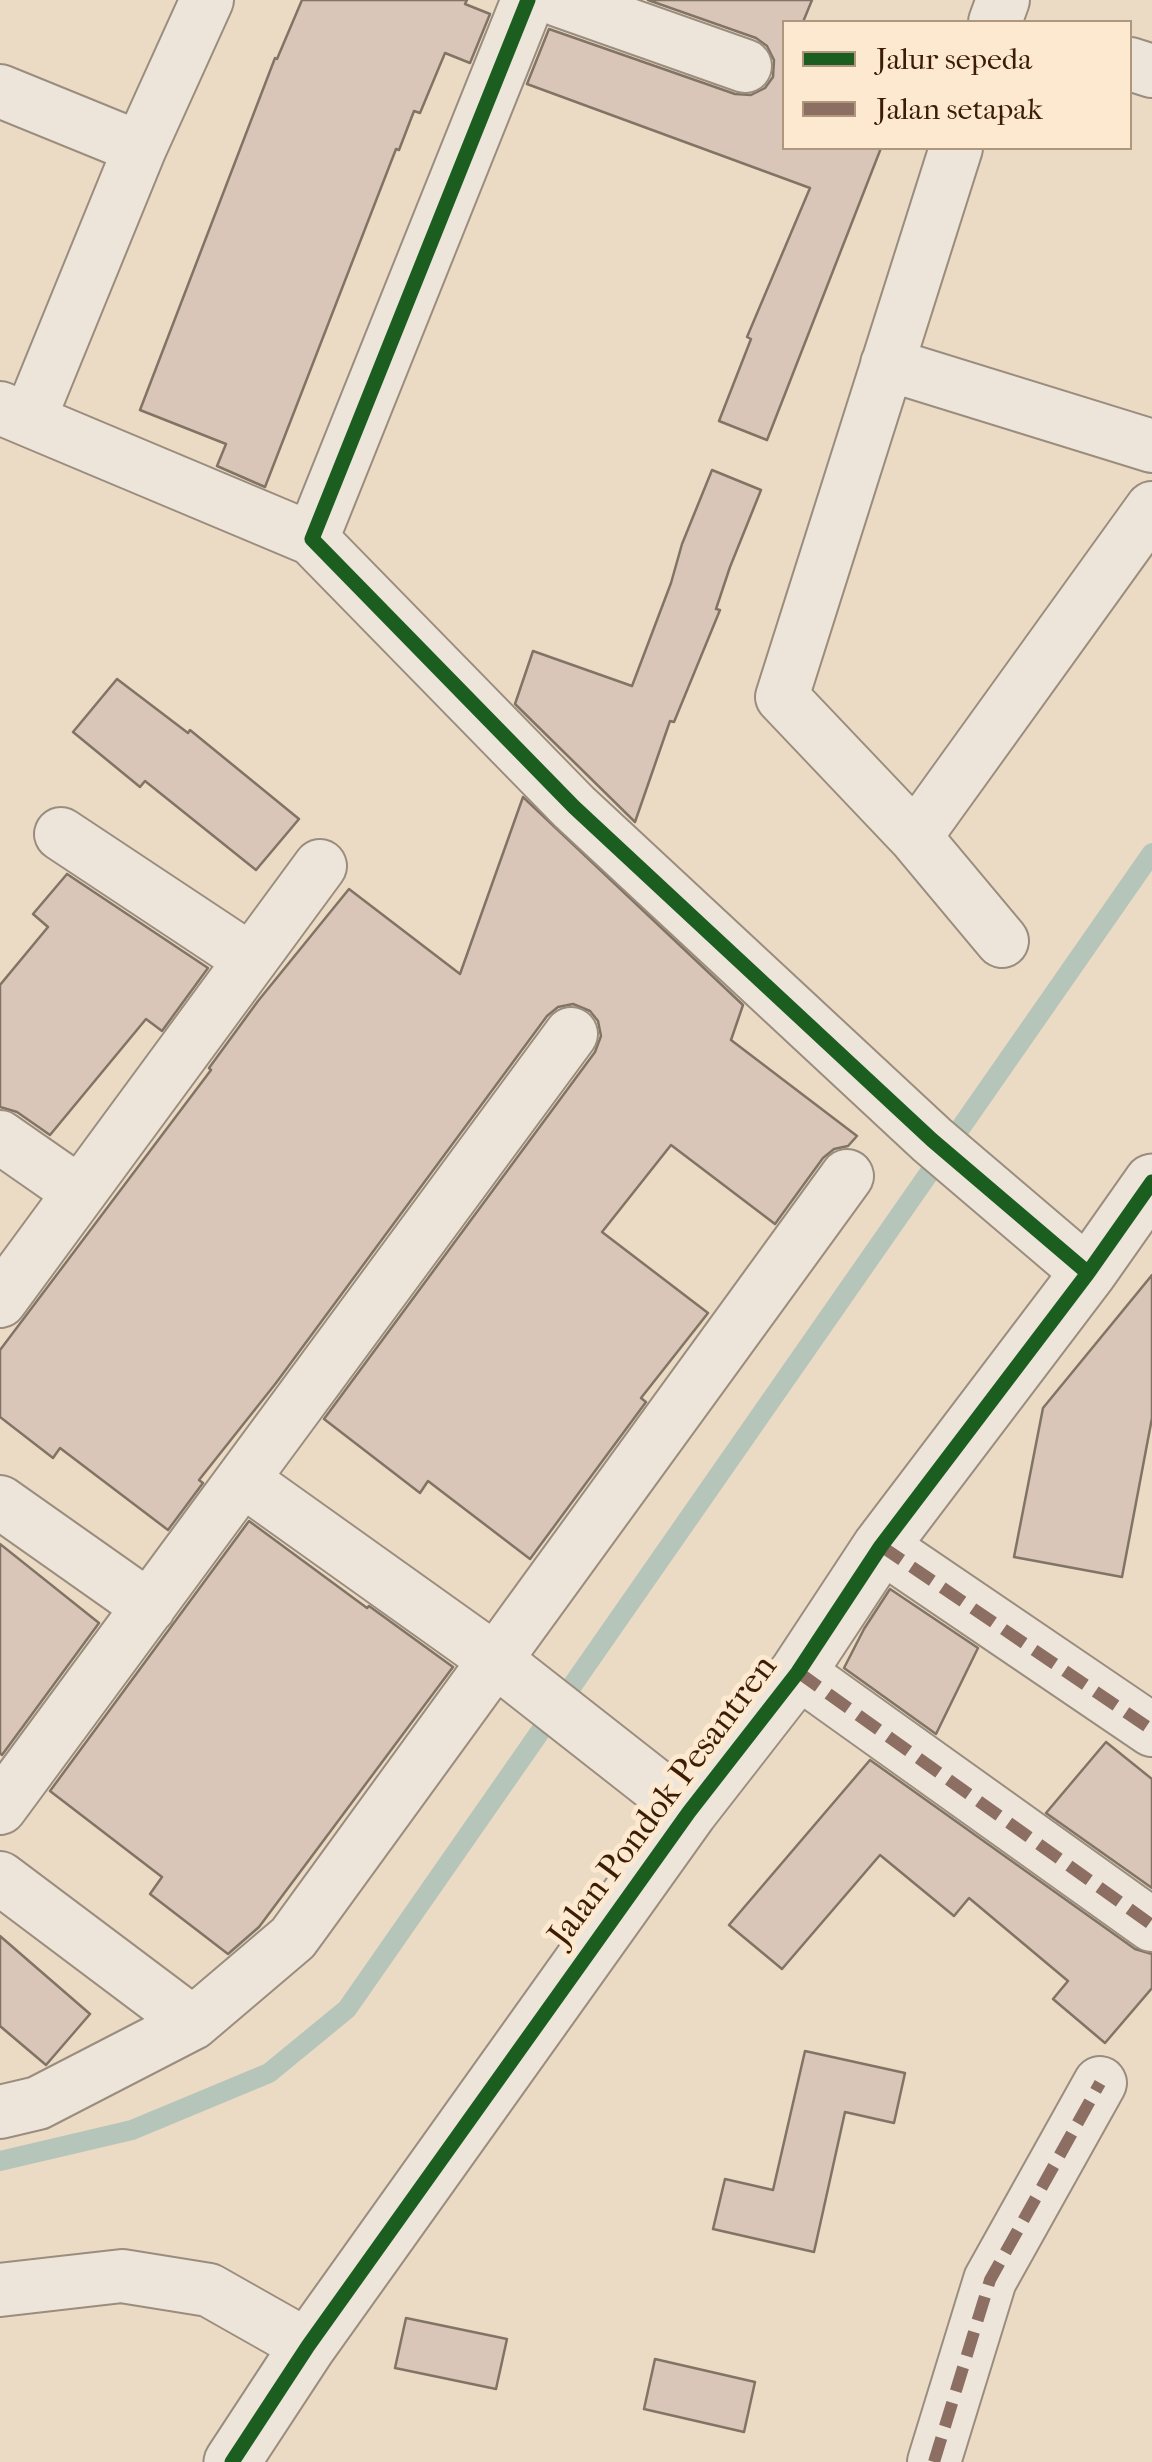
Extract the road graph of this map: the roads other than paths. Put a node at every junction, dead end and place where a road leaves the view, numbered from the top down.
1 (207, 0) edge
2 (528, 0) edge
3 (558, 0) edge
4 (745, 66) dead end
5 (0, 91) edge
6 (140, 148) junction
7 (955, 150) edge
8 (887, 364) junction
9 (15, 414) edge
10 (1152, 446) edge
11 (1152, 508) edge
12 (312, 539) junction
13 (61, 834) dead end
14 (915, 837) junction
15 (320, 866) dead end
16 (1002, 941) dead end
17 (251, 960) junction
18 (571, 1034) dead end
19 (0, 1136) edge
20 (847, 1176) dead end
21 (1152, 1182) edge
22 (80, 1192) junction
23 (1088, 1273) junction
24 (0, 1300) edge
25 (243, 1480) junction
26 (0, 1502) edge
27 (881, 1546) junction
28 (149, 1606) junction
29 (798, 1672) junction
30 (512, 1674) junction
31 (1152, 1730) edge
32 (0, 1808) edge
33 (689, 1812) junction
34 (0, 1878) edge
35 (1152, 1924) edge
36 (193, 2023) junction
37 (1100, 2083) dead end
38 (0, 2112) edge
39 (0, 2290) edge
40 (308, 2346) junction
41 (232, 2462) edge
42 (934, 2462) edge

1 - 6 street
2 - 12 street
3 - 4 street
5 - 6 street
6 - 9 street
7 - 8 street
8 - 10 street
8 - 14 street
9 - 12 street
11 - 14 street
12 - 23 street
13 - 17 street
14 - 16 street
15 - 17 street
17 - 22 street
18 - 25 street
19 - 22 street
20 - 30 street
21 - 23 street, Jalan Pondok Pesantren
22 - 24 street
23 - 27 street, Jalan Pondok Pesantren
25 - 28 street
25 - 30 street
26 - 28 street
27 - 29 street, Jalan Pondok Pesantren
27 - 31 street
28 - 32 street
29 - 33 street, Jalan Pondok Pesantren
29 - 35 street
30 - 33 street
30 - 36 street
33 - 40 street, Jalan Pondok Pesantren
34 - 36 street
36 - 38 street
37 - 42 street
39 - 40 street
40 - 41 street, Jalan Pondok Pesantren

